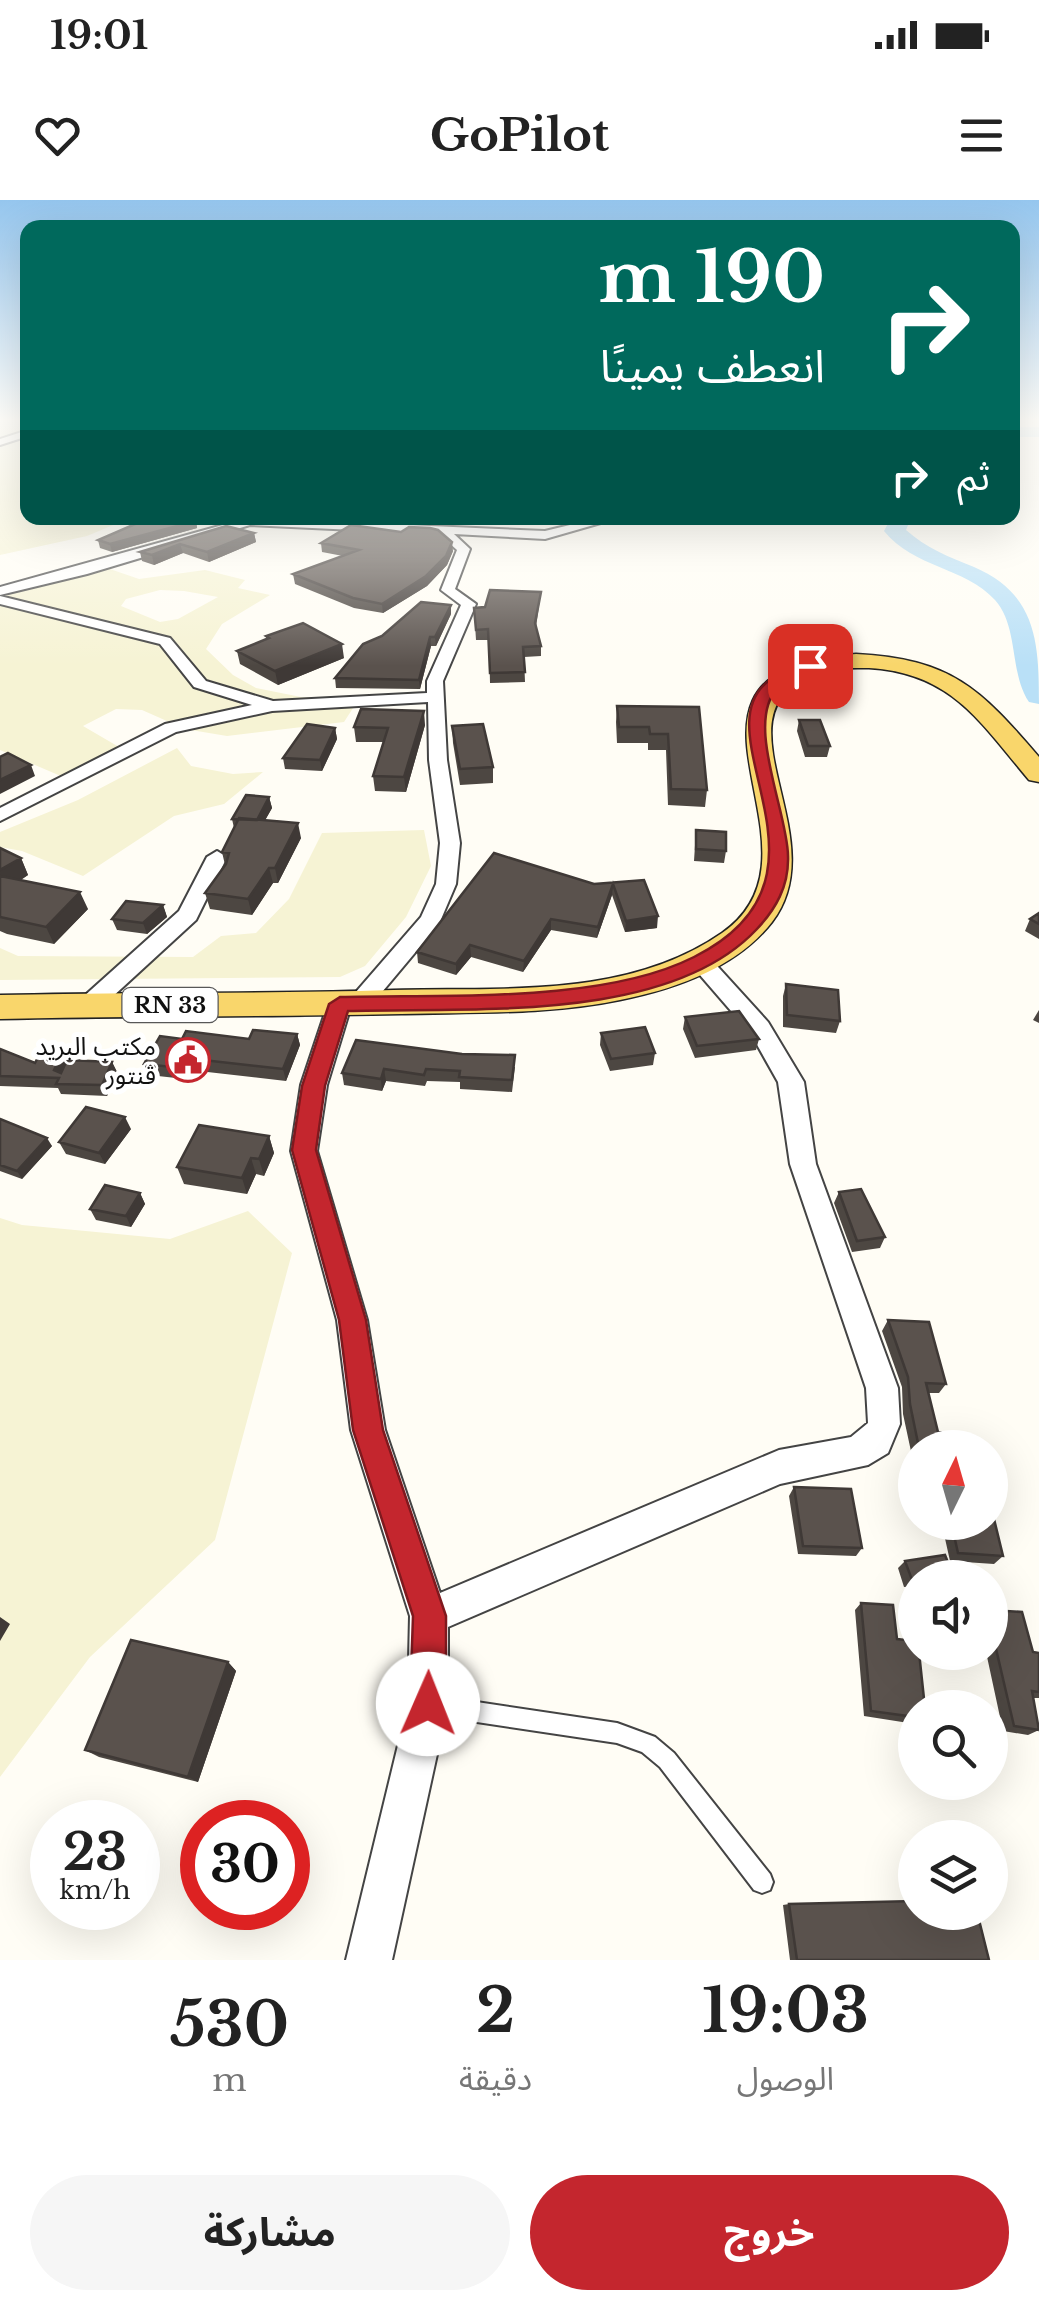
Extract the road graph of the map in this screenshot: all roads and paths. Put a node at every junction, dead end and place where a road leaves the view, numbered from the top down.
1 (236, 525) edge
2 (358, 525) edge
3 (584, 525) edge
4 (444, 533) junction
5 (0, 591) edge
6 (0, 600) edge
7 (435, 697) junction
8 (272, 706) junction
9 (1039, 774) edge
10 (0, 815) edge
11 (217, 857) dead end
12 (701, 962) junction
13 (90, 1004) junction
14 (349, 1004) junction
15 (0, 1006) edge
16 (430, 1616) junction
17 (428, 1704) junction
18 (762, 1882) dead end
19 (369, 1960) edge

1 - 5 street
2 - 4 street
3 - 4 street
4 - 7 street
6 - 8 street
7 - 8 street
7 - 14 street
8 - 10 street
9 - 12 main road, RN 33
11 - 13 street
12 - 14 main road, RN 33
12 - 16 street
13 - 14 main road, RN 33
13 - 15 main road, RN 33
14 - 16 street
16 - 17 street
17 - 18 lane
17 - 19 street

